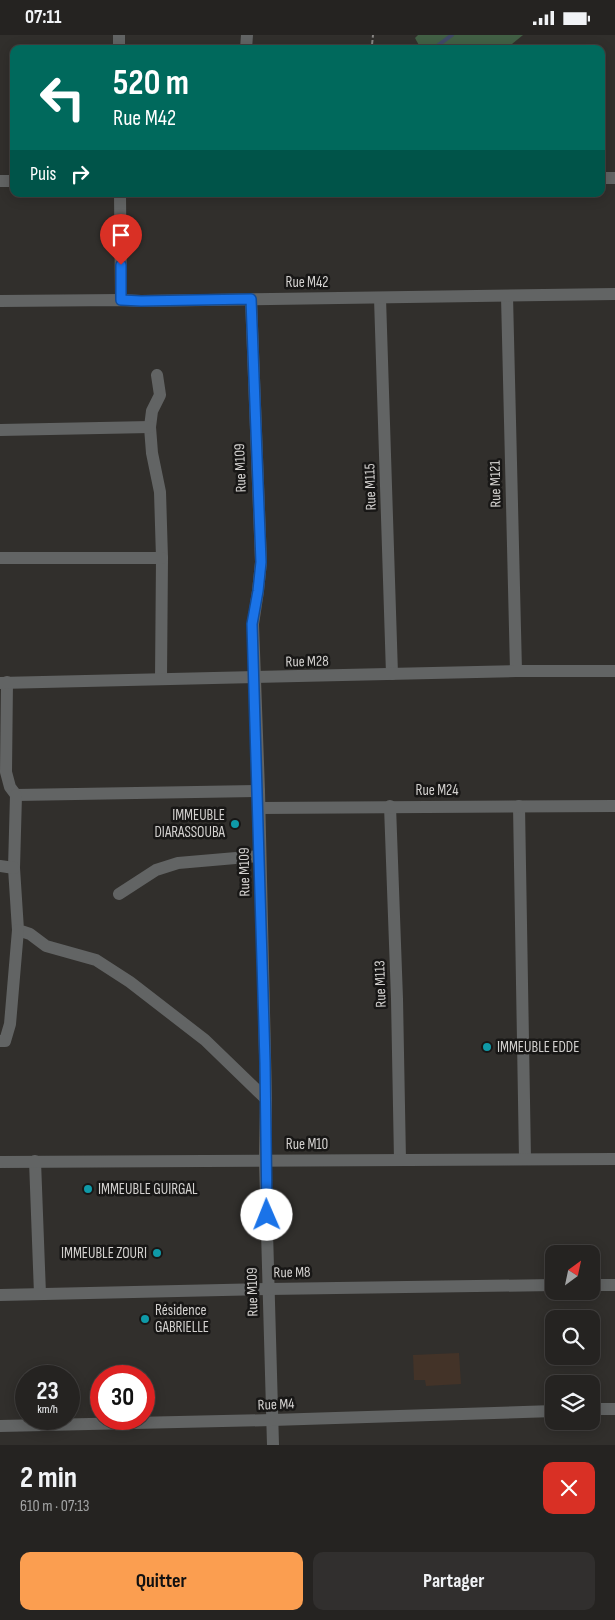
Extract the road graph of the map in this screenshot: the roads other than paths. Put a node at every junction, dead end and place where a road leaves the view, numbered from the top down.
1 (120, 197) edge
2 (615, 294) edge
3 (507, 296) junction
4 (380, 298) junction
5 (251, 299) junction
6 (121, 300) junction
7 (0, 301) edge
8 (157, 375) dead end
9 (150, 427) junction
10 (0, 430) edge
11 (0, 558) edge
12 (162, 558) junction
13 (516, 671) junction
14 (615, 671) edge
15 (392, 674) junction
16 (161, 678) junction
17 (255, 678) junction
18 (4, 683) edge
19 (258, 791) junction
20 (16, 795) junction
21 (390, 806) junction
22 (519, 806) junction
23 (615, 806) edge
24 (259, 808) junction
25 (260, 856) junction
26 (0, 866) edge
27 (14, 868) junction
28 (120, 894) dead end
29 (18, 930) junction
30 (0, 1041) edge
31 (266, 1099) junction
32 (524, 1159) junction
33 (615, 1159) edge
34 (265, 1160) junction
35 (400, 1160) junction
36 (35, 1161) junction
37 (0, 1163) edge
38 (545, 1285) edge
39 (600, 1285) edge
40 (615, 1285) edge
41 (268, 1289) junction
42 (40, 1294) junction
43 (0, 1295) edge
44 (600, 1409) edge
45 (615, 1409) edge
46 (545, 1411) edge
47 (272, 1420) junction
48 (0, 1426) edge
49 (272, 1445) edge

1 - 6 street
2 - 3 street, Rue M42
3 - 4 street, Rue M42
3 - 13 street, Rue M121
4 - 5 street, Rue M42
4 - 15 street, Rue M115
5 - 6 street, Rue M42
5 - 17 street, Rue M109
6 - 7 street, Rue M42
8 - 9 street
9 - 10 street
9 - 12 street
11 - 12 street
12 - 16 street
13 - 14 street, Rue M28
13 - 15 street, Rue M28
15 - 17 street, Rue M28
16 - 17 street, Rue M28
16 - 18 street, Rue M28
17 - 19 street, Rue M109
18 - 20 street
19 - 20 street
19 - 24 street, Rue M109
20 - 27 street
21 - 22 street, Rue M24
21 - 24 street, Rue M24
21 - 35 street, Rue M113
22 - 23 street, Rue M24
22 - 32 street
24 - 25 street, Rue M109
25 - 28 street
25 - 31 street, Rue M109
26 - 27 street
27 - 29 street
29 - 30 street
29 - 31 street
31 - 34 street, Rue M109
32 - 33 street, Rue M10
32 - 35 street, Rue M10
34 - 35 street, Rue M10
34 - 36 street, Rue M10
34 - 41 street, Rue M109
36 - 37 street, Rue M10
36 - 42 street
38 - 41 street, Rue M8
39 - 40 street
41 - 42 street, Rue M8
41 - 47 street, Rue M109
42 - 43 street, Rue M8
44 - 45 street
46 - 47 street, Rue M4
47 - 48 street, Rue M4
47 - 49 street, Rue M109

